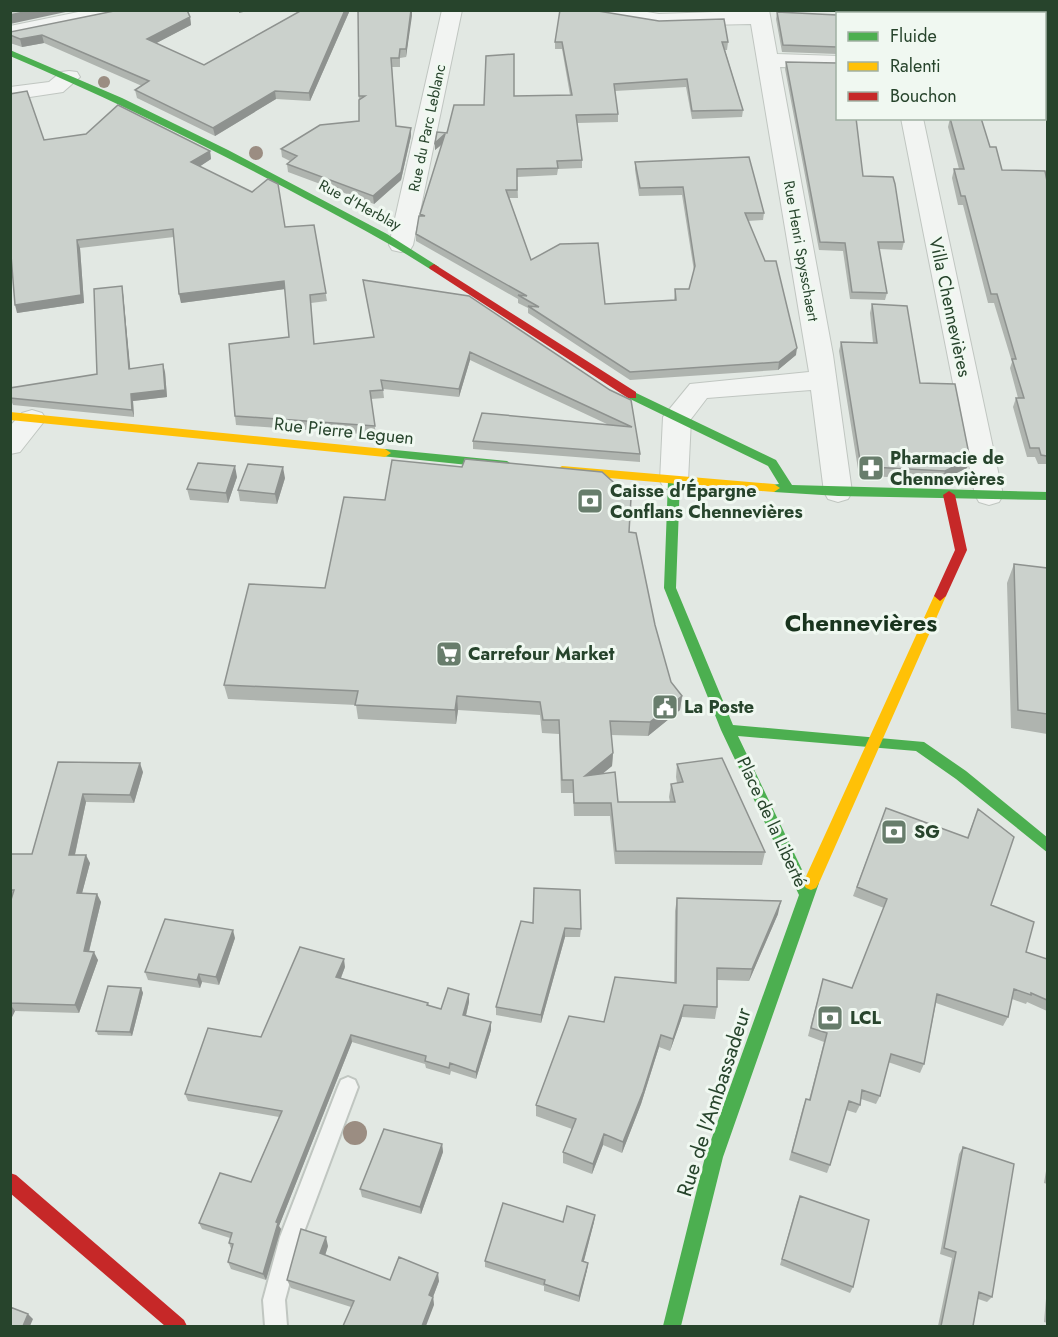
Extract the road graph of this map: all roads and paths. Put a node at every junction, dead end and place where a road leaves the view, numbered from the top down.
1 (122, 10) edge
2 (452, 10) edge
3 (589, 10) edge
4 (759, 14) edge
5 (10, 32) edge
6 (10, 53) edge
7 (769, 60) junction
8 (836, 62) edge
9 (69, 77) junction
10 (10, 94) edge
11 (912, 120) edge
12 (401, 245) junction
13 (823, 380) junction
14 (677, 417) junction
15 (21, 418) edge
16 (10, 445) edge
17 (526, 467) edge
18 (550, 469) edge
19 (674, 481) junction
20 (788, 489) junction
21 (838, 492) junction
22 (949, 495) junction
23 (989, 495) junction
24 (1047, 496) edge
25 (728, 730) junction
26 (875, 742) junction
27 (1047, 847) edge
28 (806, 894) junction
29 (348, 1087) dead end
30 (10, 1181) edge
31 (178, 1326) edge
32 (276, 1326) edge
33 (672, 1326) edge

1 - 5 street
2 - 12 street, Rue du Parc Leblanc
3 - 4 street
4 - 7 street, Rue Henri Spysschaert
6 - 9 main road, Rue d'Herblay
7 - 8 street
7 - 13 street, Rue Henri Spysschaert
9 - 10 street
9 - 12 main road, Rue d'Herblay
11 - 23 street, Villa Chennevières
12 - 14 main road, Rue d'Herblay
13 - 14 street
13 - 21 street, Rue Henri Spysschaert
14 - 19 street, Place de la Liberté
14 - 20 main road
15 - 16 street
15 - 17 main road, Rue Pierre Leguen
18 - 19 main road
19 - 20 main road
19 - 25 main road, Place de la Liberté
20 - 21 main road
21 - 22 main road
22 - 23 main road
22 - 26 main road, Place de la Liberté
23 - 24 main road
25 - 26 main road, Place de la Liberté
25 - 28 main road, Place de la Liberté
26 - 27 main road
26 - 28 main road, Place de la Liberté
28 - 33 main road, Rue de l'Ambassadeur
29 - 32 lane
30 - 31 main road

